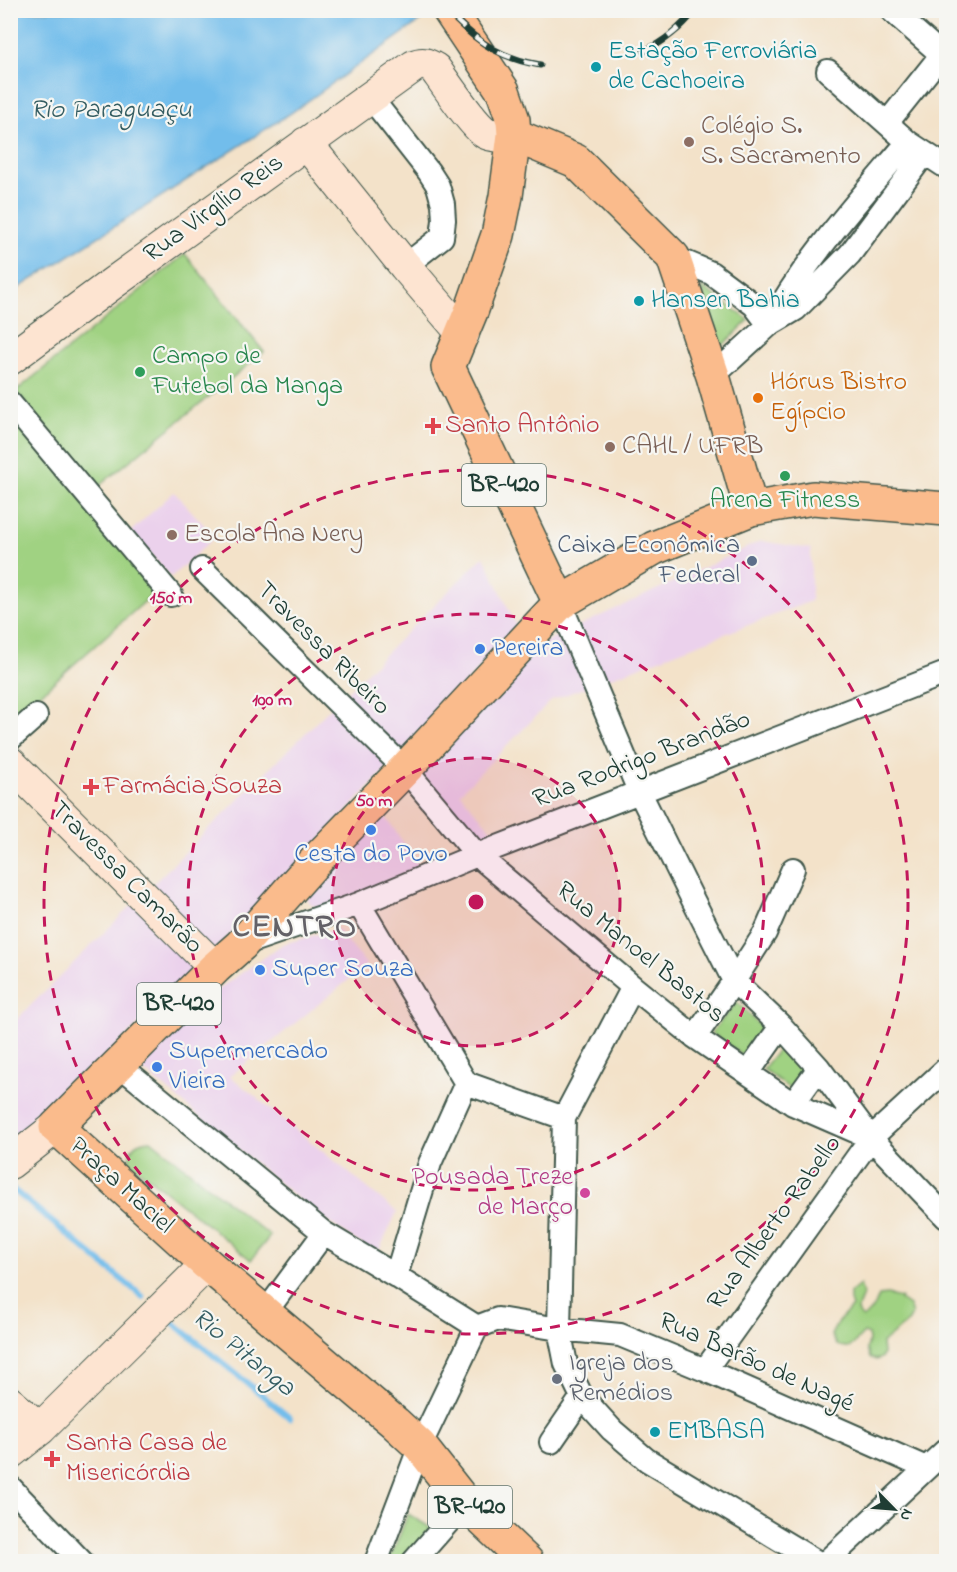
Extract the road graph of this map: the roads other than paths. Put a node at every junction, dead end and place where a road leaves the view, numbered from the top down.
1 (891, 10) edge
2 (452, 14) edge
3 (944, 52) edge
4 (828, 71) dead end
5 (370, 98) junction
6 (887, 123) junction
7 (514, 135) junction
8 (306, 143) junction
9 (917, 147) junction
10 (946, 167) edge
11 (829, 235) junction
12 (850, 254) junction
13 (673, 257) junction
14 (405, 266) junction
15 (769, 325) junction
16 (463, 334) junction
17 (10, 359) edge
18 (713, 376) junction
19 (10, 404) edge
20 (751, 509) junction
21 (946, 509) edge
22 (202, 569) dead end
23 (171, 595) dead end
24 (560, 603) junction
25 (946, 673) edge
26 (36, 716) dead end
27 (10, 739) edge
28 (10, 763) edge
29 (405, 769) junction
30 (639, 791) junction
31 (477, 855) junction
32 (792, 869) dead end
33 (359, 903) junction
34 (241, 945) junction
35 (215, 968) junction
36 (734, 981) junction
37 (633, 987) junction
38 (781, 1026) junction
39 (695, 1037) junction
40 (118, 1064) junction
41 (819, 1068) junction
42 (946, 1069) edge
43 (748, 1073) junction
44 (466, 1083) junction
45 (793, 1104) junction
46 (564, 1118) junction
47 (56, 1127) junction
48 (871, 1138) junction
49 (10, 1163) edge
50 (946, 1217) edge
51 (324, 1233) junction
52 (207, 1264) junction
53 (396, 1276) junction
54 (265, 1313) junction
55 (477, 1327) junction
56 (559, 1329) junction
57 (705, 1370) junction
58 (582, 1397) junction
59 (10, 1403) edge
60 (40, 1429) junction
61 (550, 1442) dead end
62 (420, 1446) junction
63 (946, 1450) edge
64 (10, 1453) edge
65 (926, 1468) junction
66 (10, 1487) edge
67 (465, 1503) junction
68 (82, 1562) edge
69 (376, 1562) edge
70 (412, 1562) edge
71 (527, 1562) edge
72 (816, 1562) edge
73 (826, 1562) edge

1 - 3 street
2 - 7 main road, BR-420
3 - 6 street
4 - 6 street
5 - 7 street, Rua Virgílio Reis
5 - 8 street, Rua Virgílio Reis
5 - 14 street
6 - 9 street
7 - 13 main road
7 - 16 main road, BR-420
8 - 14 street
8 - 17 street, Rua Virgílio Reis
9 - 10 street
9 - 11 street
9 - 12 street
11 - 12 street
11 - 15 street
12 - 15 street
13 - 15 street
13 - 18 main road
14 - 16 street
15 - 18 street
16 - 24 main road, BR-420
18 - 20 main road
19 - 23 street
20 - 21 main road
20 - 24 main road, BR-420
22 - 29 street, Travessa Ribeiro
24 - 29 main road, BR-420
24 - 30 street
25 - 30 street, Rua Rodrigo Brandão
26 - 27 street
28 - 35 street, Travessa Camarão
29 - 31 street, Rua Manoel Bastos
29 - 34 main road, BR-420
30 - 31 street, Rua Rodrigo Brandão
30 - 36 street
31 - 33 street, Rua Rodrigo Brandão
31 - 37 street, Rua Manoel Bastos
32 - 36 street
33 - 34 street, Rua Rodrigo Brandão
33 - 44 street
34 - 35 main road, BR-420
35 - 40 main road, BR-420
36 - 38 street
36 - 39 street
37 - 39 street, Rua Manoel Bastos
37 - 46 street
38 - 41 street
38 - 43 street
39 - 43 street, Rua Manoel Bastos
40 - 47 main road, Praça Maciel / BR-420
40 - 51 street
41 - 45 street
41 - 48 street
42 - 48 street, Rua Alberto Rabello
43 - 45 street, Rua Manoel Bastos
44 - 46 street
44 - 53 street
45 - 48 street, Rua Manoel Bastos
46 - 56 street
47 - 49 street
47 - 52 main road, Praça Maciel / BR-420
48 - 50 street
48 - 57 street, Rua Alberto Rabello
51 - 53 street
51 - 54 street
52 - 54 main road, Praça Maciel / BR-420
52 - 60 street
53 - 55 street
54 - 62 main road, Praça Maciel / BR-420
55 - 56 street
55 - 62 street
56 - 57 street, Rua Barão de Nagé
56 - 58 street
57 - 65 street, Rua Barão de Nagé
58 - 61 street
58 - 72 street
59 - 60 street
60 - 64 street
62 - 67 main road, BR-420
62 - 69 street
63 - 65 street
65 - 73 street
66 - 68 street
67 - 70 street
67 - 71 main road, BR-420

